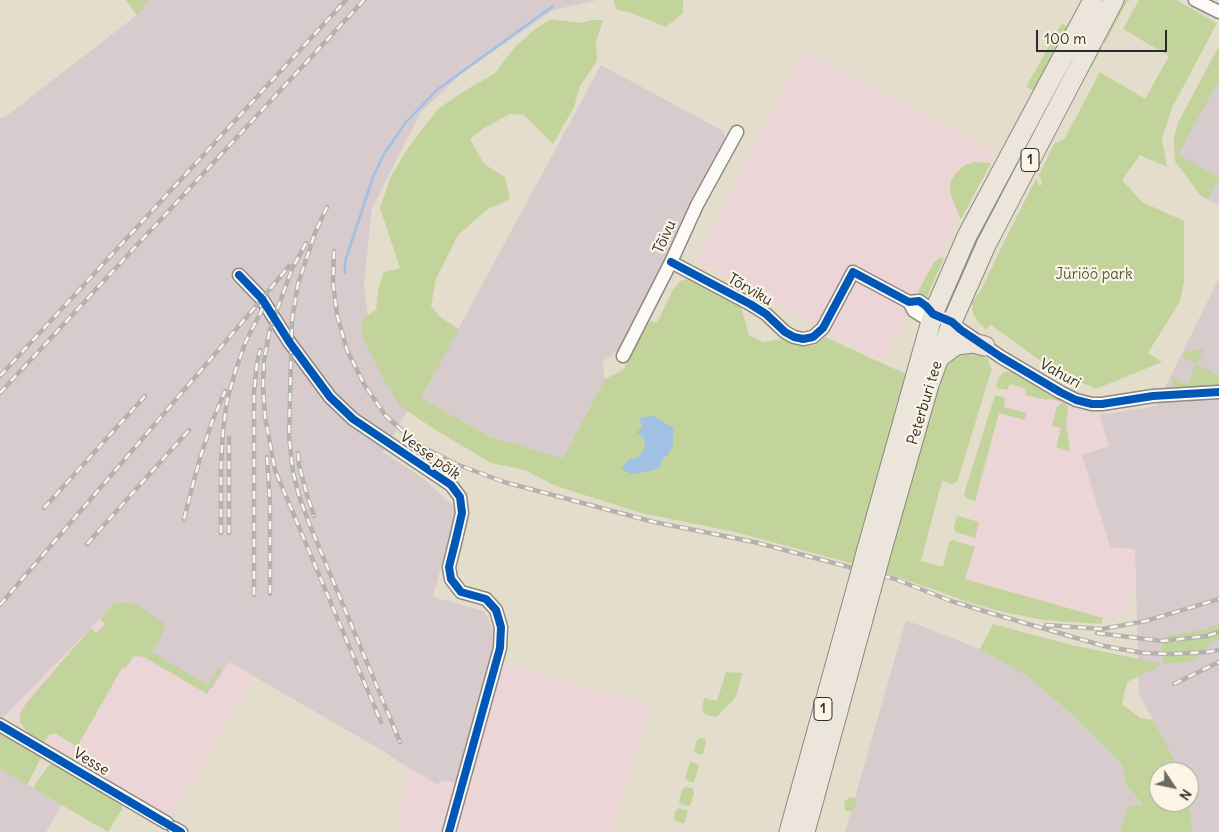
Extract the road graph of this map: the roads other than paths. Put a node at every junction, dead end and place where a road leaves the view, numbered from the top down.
1 (1093, 0) edge
2 (1114, 0) edge
3 (1122, 0) edge
4 (1195, 0) edge
5 (1219, 12) edge
6 (1093, 40) junction
7 (737, 132) dead end
8 (671, 262) junction
9 (239, 275) dead end
10 (933, 314) junction
11 (952, 322) junction
12 (813, 337) joint
13 (985, 346) junction
14 (623, 356) dead end
15 (938, 358) junction
16 (1219, 392) edge
17 (874, 551) junction
18 (864, 588) junction
19 (0, 725) edge
20 (174, 828) edge
21 (449, 832) edge
22 (789, 832) edge
23 (805, 832) edge

1 - 10 highway, Peterburi tee / 1
2 - 6 highway, Peterburi tee / 1
3 - 6 highway
4 - 5 street
6 - 11 highway, Peterburi tee / 1
7 - 8 street, Tõivu
8 - 12 street, Tõrviku
8 - 14 street, Tõivu
9 - 21 street, Vesse põik
10 - 11 street, Vahuri
10 - 12 street, Vahuri
10 - 17 highway, Peterburi tee / 1
11 - 13 street, Vahuri
11 - 15 highway, Peterburi tee / 1
13 - 15 highway
13 - 16 street, Vahuri
15 - 17 highway, Peterburi tee / 1
17 - 18 highway, Peterburi tee / 1, bridge
18 - 22 highway, Peterburi tee / 1
18 - 23 highway, Peterburi tee / 1
19 - 20 street, Vesse

